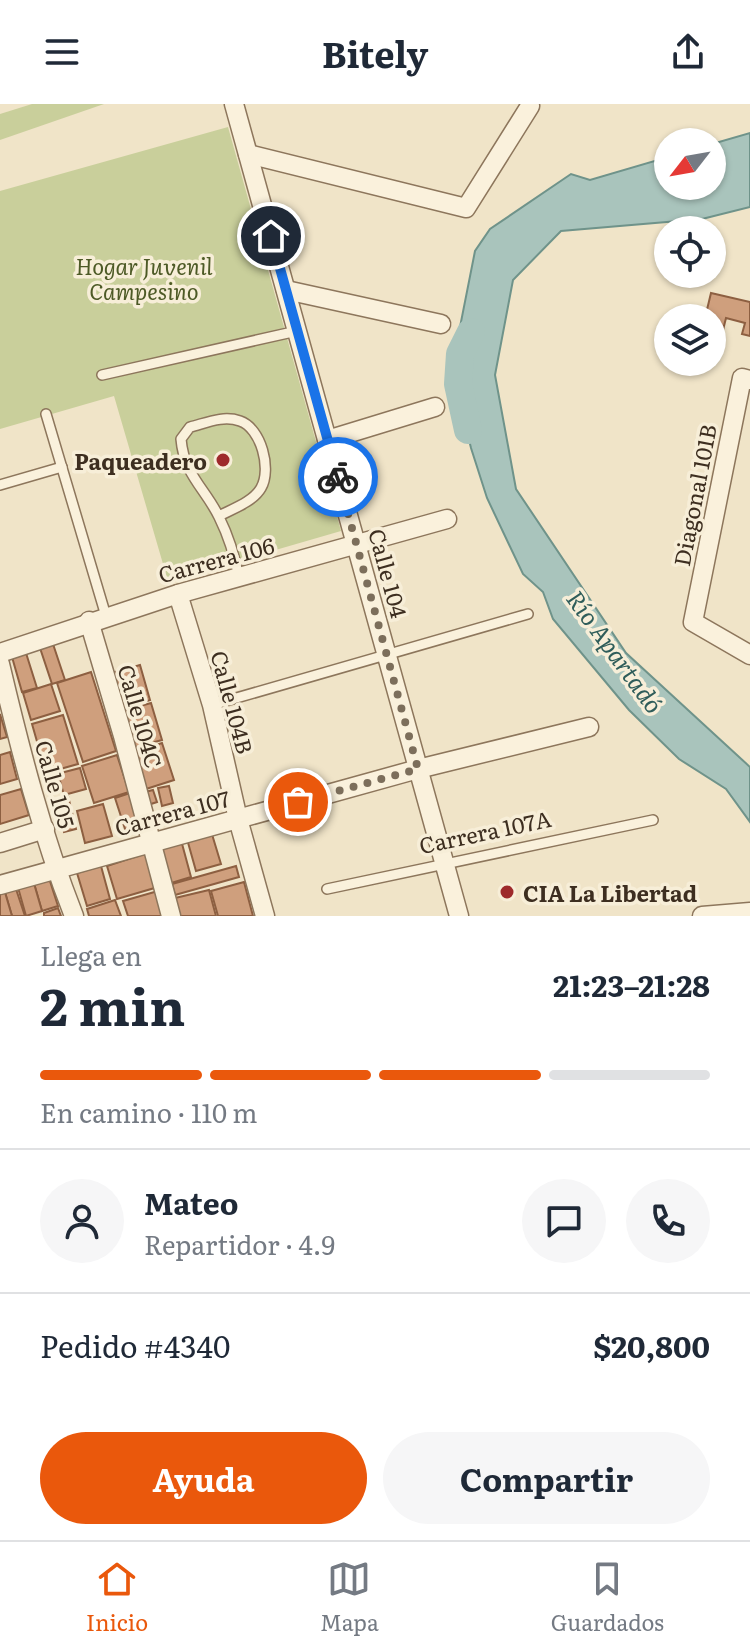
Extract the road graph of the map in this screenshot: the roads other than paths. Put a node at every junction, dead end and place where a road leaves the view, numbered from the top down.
1 (234, 104) edge
2 (529, 105) edge
3 (248, 154) junction
4 (286, 290) junction
5 (441, 324) dead end
6 (297, 331) junction
7 (102, 375) dead end
8 (746, 379) edge
9 (435, 407) dead end
10 (46, 414) dead end
11 (327, 440) junction
12 (62, 467) junction
13 (0, 485) edge
14 (219, 516) junction
15 (447, 519) dead end
16 (357, 546) junction
17 (239, 578) junction
18 (178, 594) junction
19 (528, 614) dead end
20 (97, 619) junction
21 (0, 653) edge
22 (750, 655) edge
23 (387, 656) junction
24 (0, 664) edge
25 (212, 705) junction
26 (589, 727) dead end
27 (9, 742) edge
28 (418, 769) junction
29 (238, 819) junction
30 (653, 820) dead end
31 (45, 829) junction
32 (0, 843) edge
33 (150, 843) junction
34 (446, 863) junction
35 (56, 870) junction
36 (0, 885) edge
37 (327, 889) dead end
38 (750, 912) edge
39 (74, 916) edge
40 (171, 916) edge
41 (265, 916) edge
42 (459, 916) edge
43 (702, 916) edge

1 - 3 street, Calle 104
2 - 3 street
3 - 4 street, Calle 104
4 - 5 street
4 - 6 street, Calle 104
6 - 7 lane
6 - 11 street, Calle 104
8 - 22 street, Diagonal 101B
9 - 11 street
10 - 12 lane
11 - 16 street, Calle 104
12 - 13 lane
12 - 20 lane
14 - 14 lane
14 - 17 lane
15 - 16 street, Carrera 106
16 - 17 street, Carrera 106
16 - 23 street, Calle 104
17 - 18 street, Carrera 106
18 - 20 street, Carrera 106
18 - 25 street, Calle 104B
19 - 23 lane
20 - 21 street, Carrera 106
20 - 33 street, Calle 104C
23 - 25 lane
23 - 28 street, Calle 104
24 - 27 street, Calle 105
25 - 29 street, Calle 104B
26 - 28 street, Carrera 107
27 - 31 street, Calle 105
28 - 29 street, Carrera 107
28 - 34 street, Calle 104
29 - 33 street, Carrera 107
29 - 41 street, Calle 104B
30 - 34 lane, Carrera 107A
31 - 32 street
31 - 35 street, Calle 105
33 - 35 street, Carrera 107
33 - 40 street, Calle 104C
34 - 37 lane, Carrera 107A
34 - 42 street, Calle 104
35 - 36 street, Carrera 107
35 - 39 street, Calle 105
38 - 43 street

